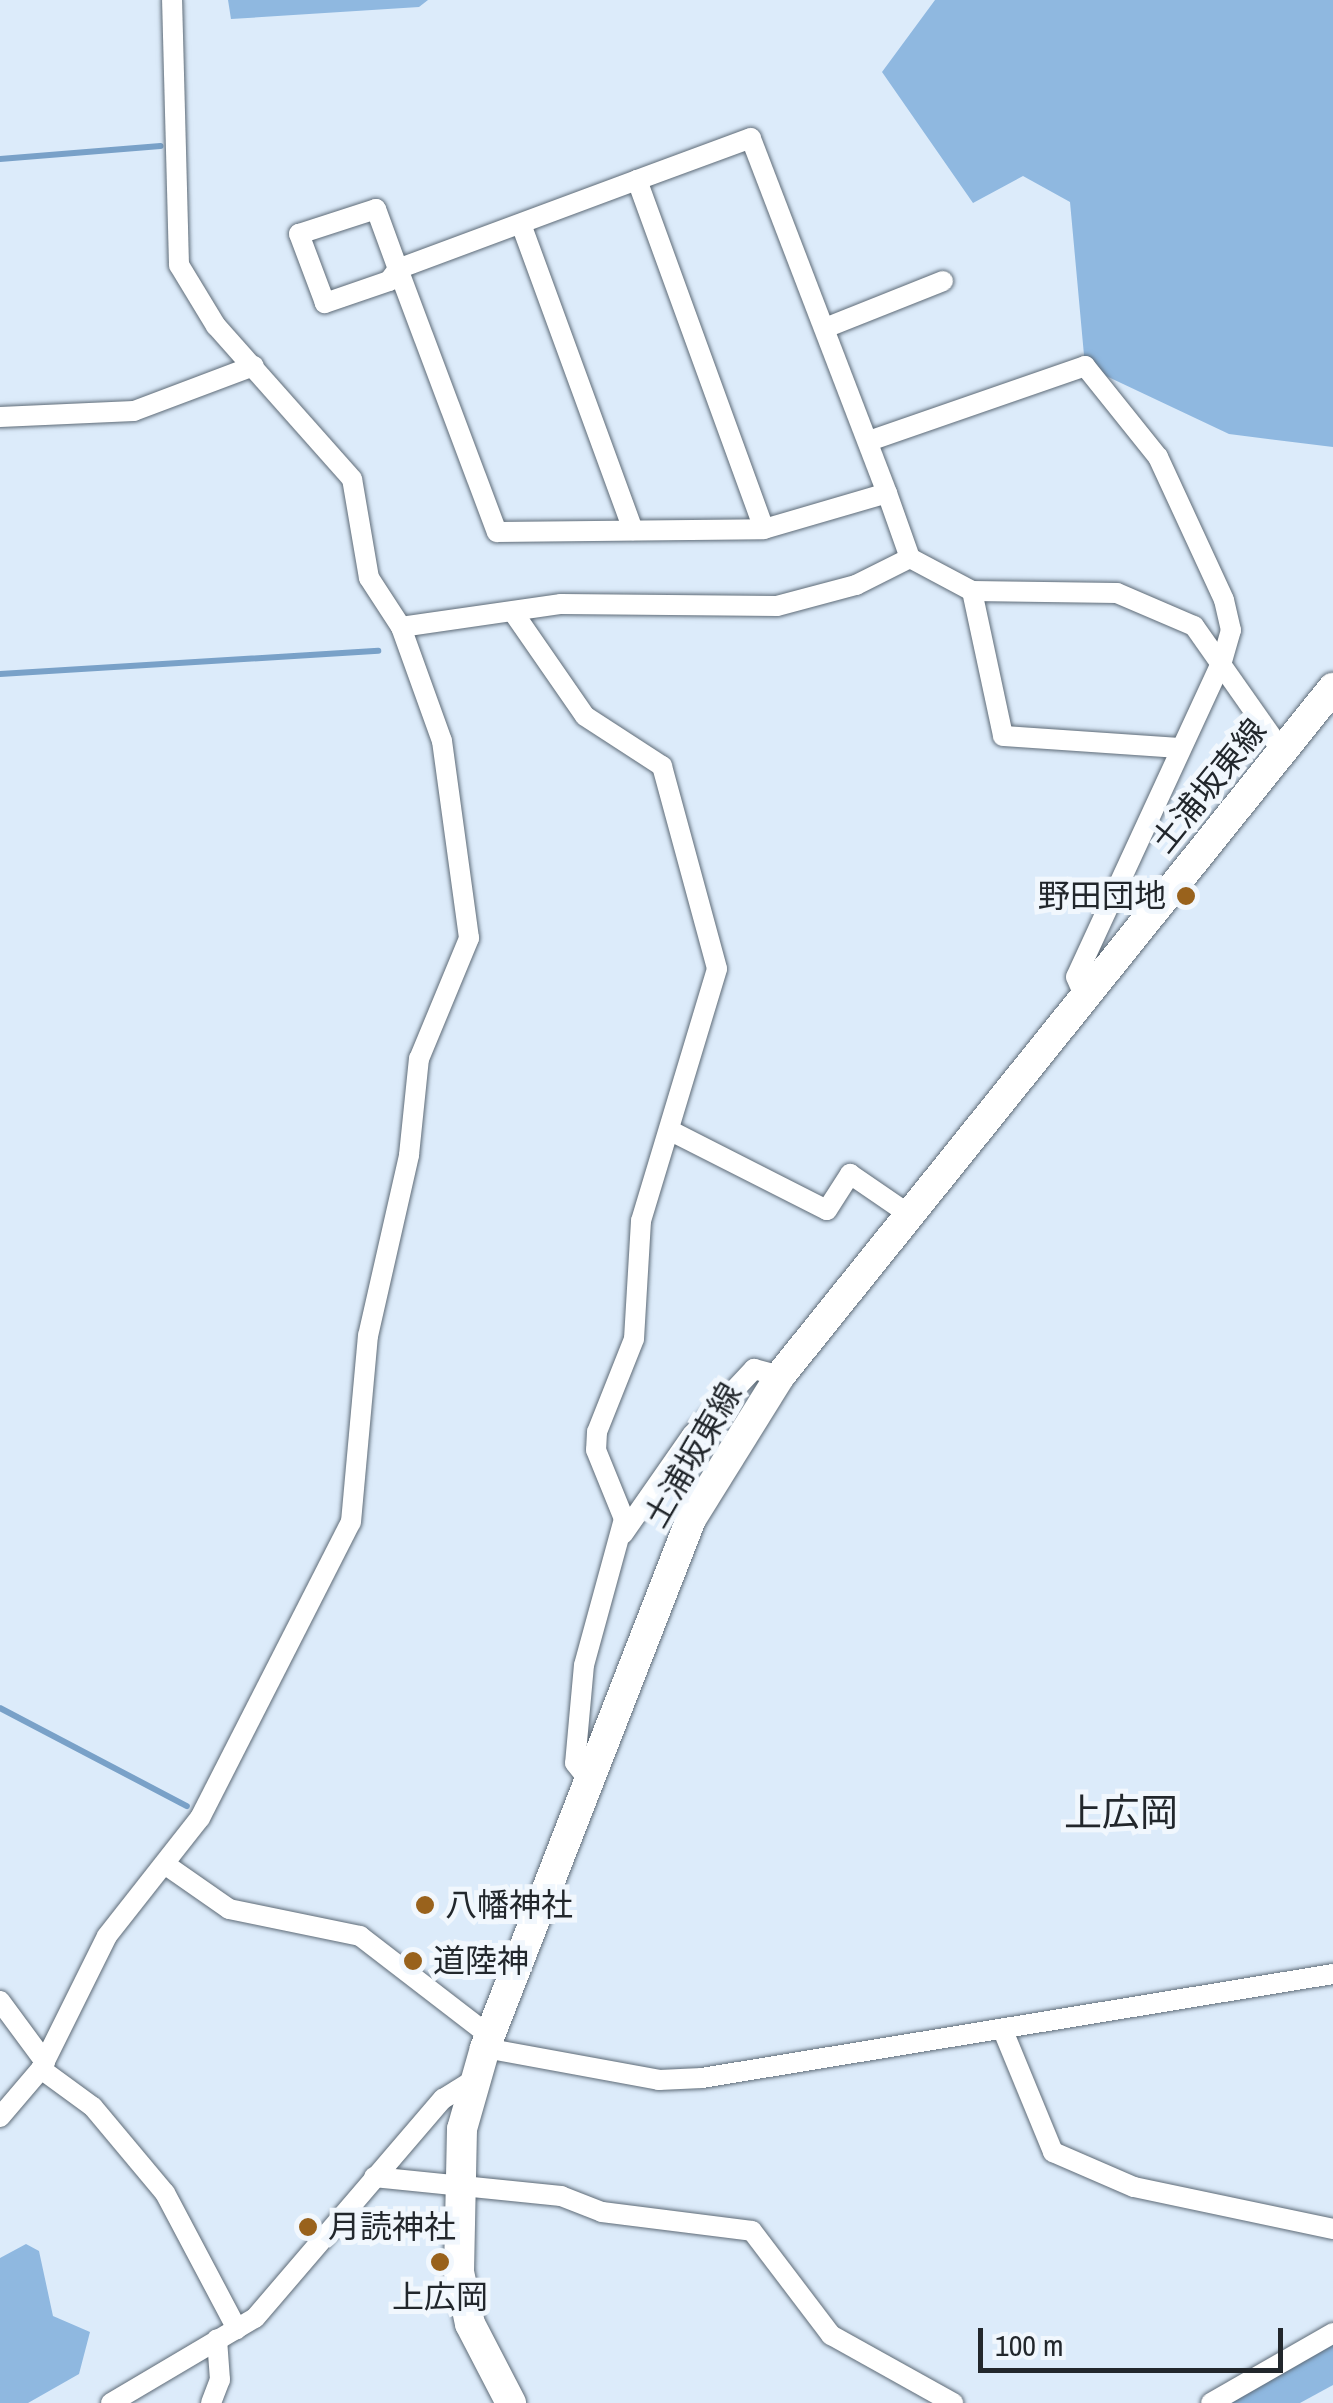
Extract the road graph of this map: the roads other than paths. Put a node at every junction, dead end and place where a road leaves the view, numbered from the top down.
1 (172, 0) edge
2 (638, 180) junction
3 (521, 224) junction
4 (398, 269) junction
5 (943, 280) dead end
6 (825, 328) junction
7 (254, 366) junction
8 (0, 417) edge
9 (869, 441) junction
10 (887, 493) junction
11 (764, 529) junction
12 (634, 530) junction
13 (910, 558) junction
14 (972, 591) junction
15 (513, 612) junction
16 (401, 627) junction
17 (1222, 661) junction
18 (1333, 688) edge
19 (1177, 748) junction
20 (1282, 751) junction
21 (1085, 997) junction
22 (669, 1130) junction
23 (907, 1213) junction
24 (780, 1376) junction
25 (623, 1534) junction
26 (590, 1782) junction
27 (166, 1864) junction
28 (1333, 1974) edge
29 (0, 2001) edge
30 (1004, 2033) junction
31 (488, 2042) junction
32 (43, 2065) junction
33 (474, 2080) junction
34 (0, 2117) edge
35 (374, 2178) junction
36 (456, 2188) junction
37 (1333, 2229) edge
38 (238, 2329) junction
39 (1333, 2333) edge
40 (218, 2339) junction
41 (111, 2403) edge
42 (210, 2403) edge
43 (511, 2403) edge
44 (953, 2403) edge
45 (1211, 2403) edge

1 - 7 street
2 - 3 street
2 - 6 street
2 - 11 street
3 - 4 street
3 - 12 street
4 - 4 street
4 - 12 street
5 - 6 street
6 - 9 street
7 - 8 street
7 - 16 street
9 - 10 street
9 - 17 street
10 - 11 street
10 - 13 street
11 - 12 street
13 - 14 street
13 - 15 street
14 - 17 street
14 - 19 street
15 - 16 street
15 - 22 street
16 - 27 street
17 - 19 street
17 - 20 street
18 - 20 main road, 土浦坂東線
19 - 21 street
20 - 21 main road, 土浦坂東線
21 - 23 main road, 土浦坂東線
22 - 23 street
22 - 25 street
23 - 24 main road, 土浦坂東線
24 - 25 street
24 - 26 main road, 土浦坂東線
25 - 26 street
26 - 31 main road, 土浦坂東線
27 - 31 street
27 - 32 street
28 - 30 street
29 - 32 street
30 - 31 street
30 - 37 street
31 - 33 main road, 土浦坂東線
32 - 34 street
32 - 38 street
33 - 35 street
33 - 36 main road, 土浦坂東線
35 - 36 street
35 - 38 street
36 - 43 main road, 土浦坂東線
36 - 44 street
38 - 40 street
39 - 45 street
40 - 41 street
40 - 42 street

